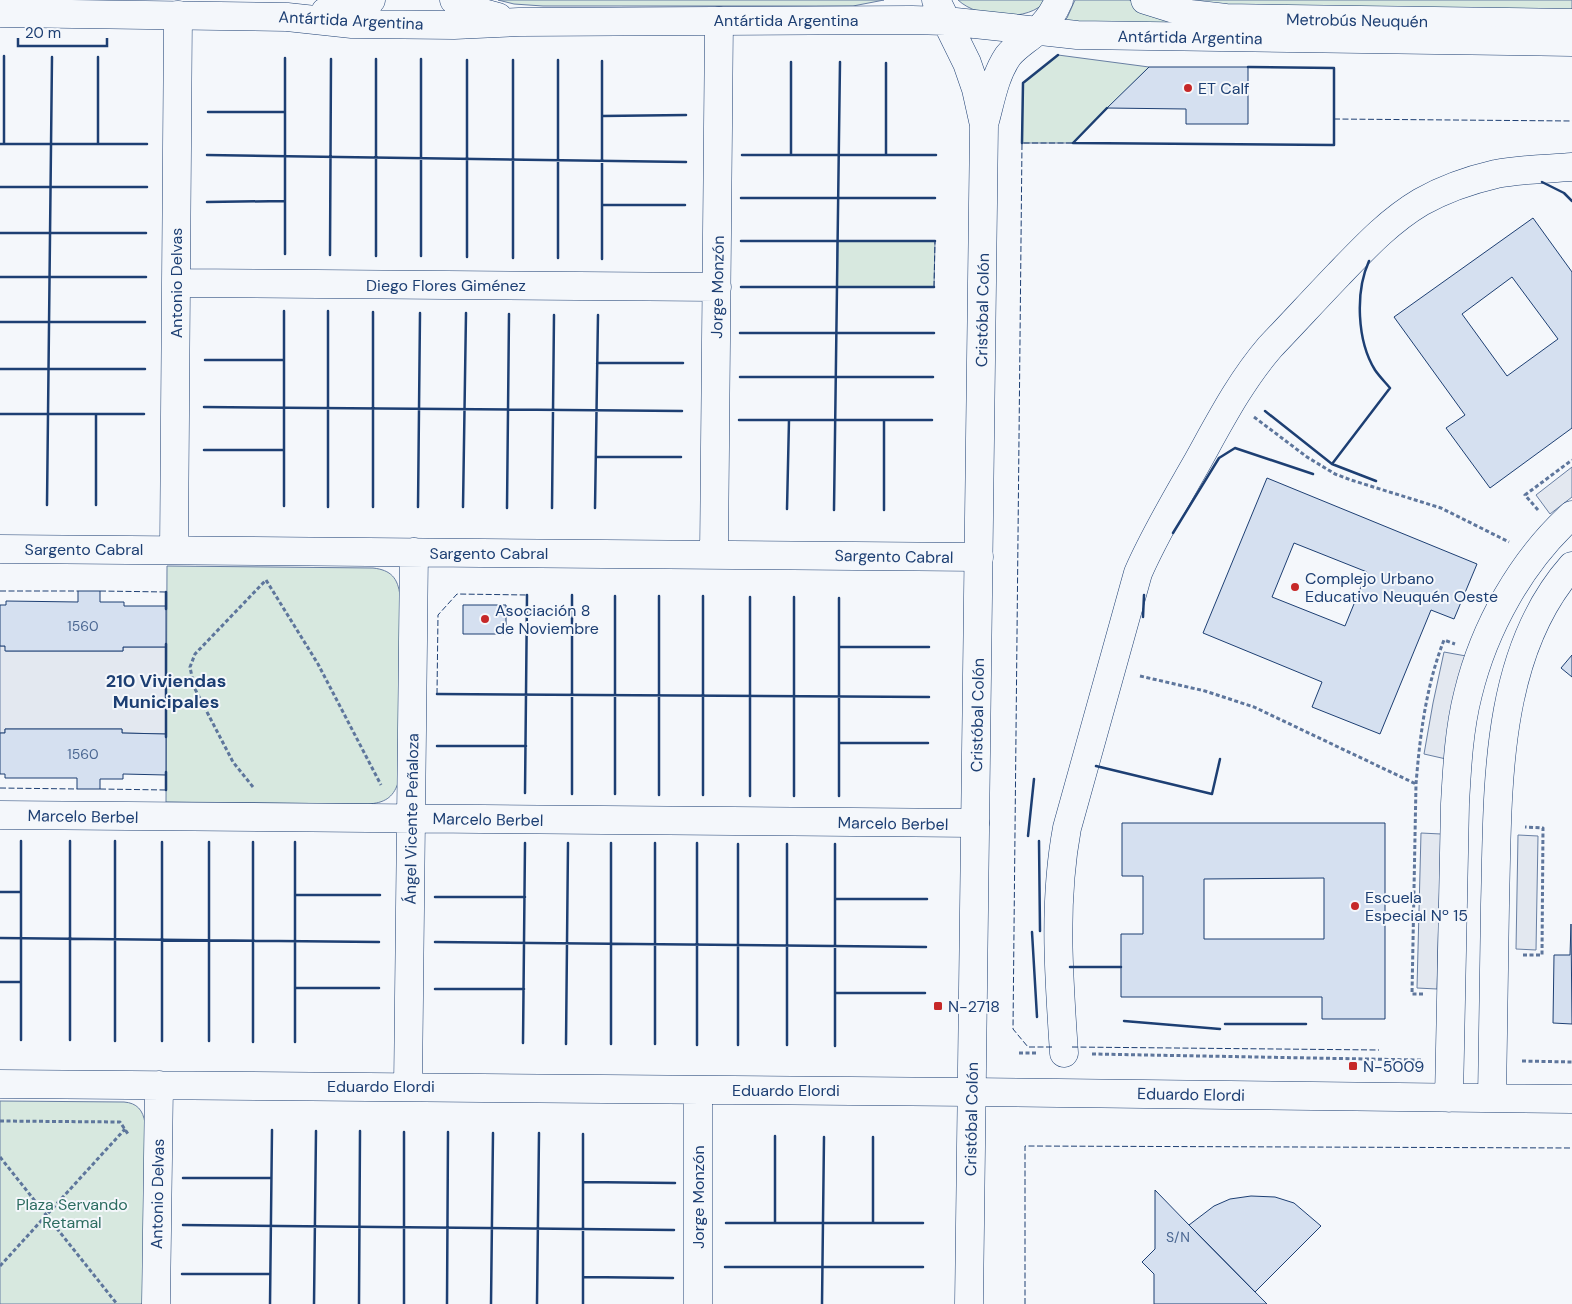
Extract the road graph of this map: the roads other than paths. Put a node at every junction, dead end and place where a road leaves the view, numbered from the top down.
1 (371, 0) edge
2 (454, 0) edge
3 (1059, 0) edge
4 (1145, 0) edge
5 (941, 11) edge
6 (0, 13) edge
7 (178, 15) junction
8 (266, 16) junction
9 (720, 21) junction
10 (519, 22) junction
11 (1572, 23) edge
12 (1037, 31) junction
13 (1572, 42) edge
14 (984, 125) junction
15 (1572, 167) edge
16 (176, 283) junction
17 (717, 287) junction
18 (1572, 515) edge
19 (0, 549) edge
20 (174, 550) junction
21 (414, 552) junction
22 (714, 554) junction
23 (979, 557) junction
24 (1572, 566) edge
25 (1513, 587) junction
26 (1543, 607) junction
27 (1455, 804) junction
28 (1497, 806) junction
29 (0, 815) edge
30 (411, 818) junction
31 (975, 823) junction
32 (1064, 1054) road end
33 (0, 1084) edge
34 (159, 1085) junction
35 (408, 1087) junction
36 (698, 1090) junction
37 (971, 1092) junction
38 (1450, 1098) junction
39 (1492, 1098) junction
40 (1572, 1099) edge
41 (156, 1304) edge
42 (698, 1304) edge
43 (969, 1304) edge

1 - 8 street
2 - 10 street
3 - 12 street, Cristóbal Colón
4 - 11 street, Metrobús Neuquén
5 - 9 street, Antártida Argentina
5 - 12 street, Antártida Argentina
5 - 14 street, Cristóbal Colón
6 - 7 street, Antártida Argentina
7 - 8 street, Antártida Argentina
7 - 16 street, Antonio Delvas
8 - 10 street, Antártida Argentina
9 - 10 street, Antártida Argentina
9 - 17 street, Jorge Monzón
12 - 13 street, Antártida Argentina
12 - 14 street, Cristóbal Colón
14 - 23 street, Cristóbal Colón
15 - 32 street
16 - 17 street, Diego Flores Giménez
16 - 20 street, Antonio Delvas
17 - 22 street, Jorge Monzón
18 - 25 street
19 - 20 street, Sargento Cabral
20 - 21 street, Sargento Cabral
21 - 22 street, Sargento Cabral
21 - 30 street, Ángel Vicente Peñaloza
22 - 23 street, Sargento Cabral
23 - 31 street, Cristóbal Colón
24 - 26 street
25 - 26 street
25 - 27 street
26 - 28 street
27 - 28 street
27 - 38 street
28 - 39 street
29 - 30 street, Marcelo Berbel
30 - 31 street, Marcelo Berbel
30 - 35 street, Ángel Vicente Peñaloza
31 - 37 street, Cristóbal Colón
33 - 34 street, Eduardo Elordi
34 - 35 street, Eduardo Elordi
34 - 41 street, Antonio Delvas
35 - 36 street, Eduardo Elordi
36 - 37 street, Eduardo Elordi
36 - 42 street, Jorge Monzón
37 - 38 street, Eduardo Elordi
37 - 43 street, Cristóbal Colón
38 - 39 street, Eduardo Elordi
39 - 40 street, Eduardo Elordi

